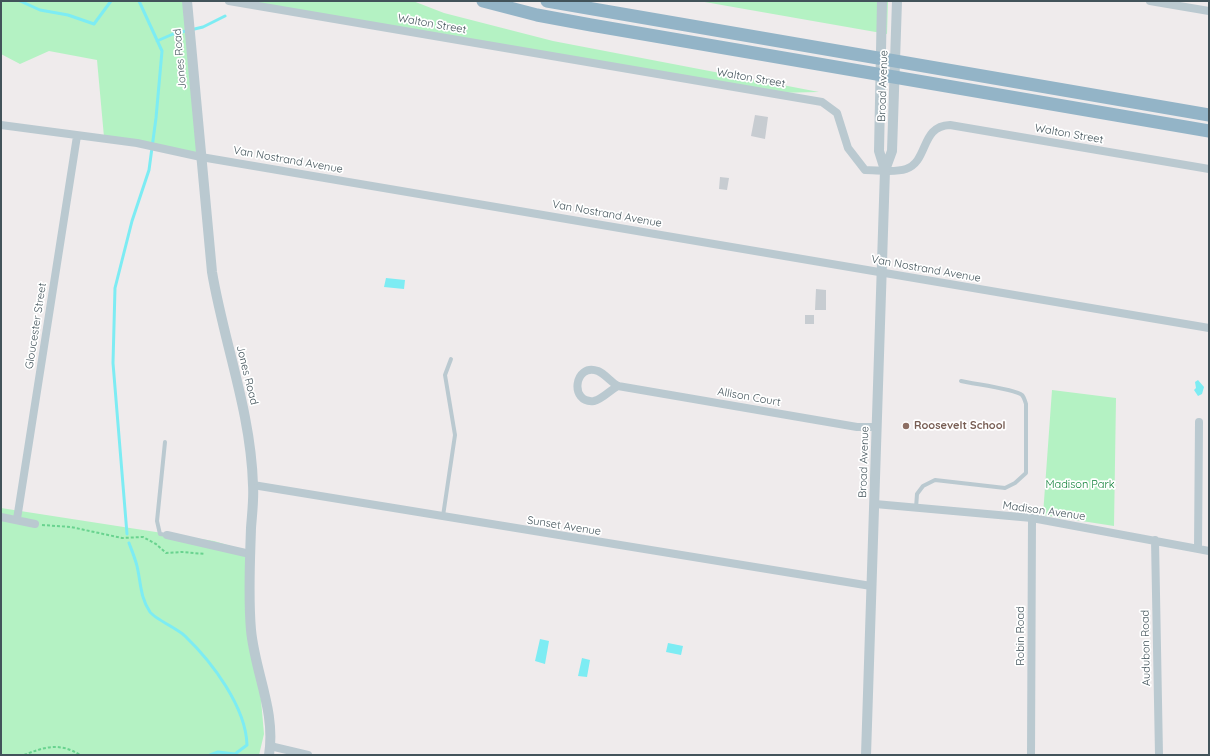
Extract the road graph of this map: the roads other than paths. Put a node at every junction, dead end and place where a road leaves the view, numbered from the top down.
1 (186, 1) edge
2 (229, 1) edge
3 (483, 1) edge
4 (547, 1) edge
5 (882, 1) edge
6 (897, 1) edge
7 (1150, 1) edge
8 (1209, 11) edge
9 (1209, 109) edge
10 (1192, 112) junction
11 (1209, 115) edge
12 (1, 125) edge
13 (1209, 131) edge
14 (77, 136) junction
15 (201, 157) junction
16 (1209, 169) edge
17 (885, 170) junction
18 (882, 272) junction
19 (1209, 328) edge
20 (451, 359) dead end
21 (961, 382) dead end
22 (618, 386) junction
23 (1199, 422) dead end
24 (877, 427) junction
25 (165, 442) dead end
26 (253, 486) junction
27 (875, 504) junction
28 (916, 508) junction
29 (1, 516) edge
30 (442, 517) junction
31 (1032, 518) junction
32 (17, 519) junction
33 (35, 524) road end
34 (167, 535) joint
35 (1155, 540) junction
36 (1198, 548) junction
37 (1209, 551) edge
38 (250, 554) junction
39 (871, 586) junction
40 (270, 751) edge
41 (308, 755) edge
42 (866, 755) edge
43 (1031, 755) edge
44 (1159, 755) edge

1 - 15 street, Jones Road
2 - 17 street, Walton Street
3 - 13 highway
4 - 10 highway
5 - 17 street, Broad Avenue
6 - 17 street, Broad Avenue
7 - 8 street
9 - 10 highway
10 - 11 highway
12 - 14 street, Van Nostrand Avenue
14 - 15 street, Van Nostrand Avenue
14 - 32 street, Gloucester Street
15 - 18 street, Van Nostrand Avenue
15 - 26 street, Jones Road
16 - 17 street, Walton Street
17 - 18 street, Broad Avenue
18 - 19 street, Van Nostrand Avenue
18 - 24 street, Broad Avenue
20 - 30 lane
21 - 28 lane
22 - 22 street, Allison Court
22 - 24 street, Allison Court
23 - 36 street
24 - 27 street, Broad Avenue
25 - 34 lane
26 - 30 street, Sunset Avenue
26 - 38 street, Jones Road
27 - 28 street, Madison Avenue
27 - 39 street, Broad Avenue
28 - 31 street, Madison Avenue
29 - 32 street
30 - 39 street, Sunset Avenue
31 - 35 street, Madison Avenue
31 - 43 street, Robin Road
32 - 33 street
34 - 38 street
35 - 36 street, Madison Avenue
35 - 44 street, Audubon Road
36 - 37 street, Madison Avenue
38 - 40 street, Jones Road
39 - 42 street, Broad Avenue
40 - 41 street

